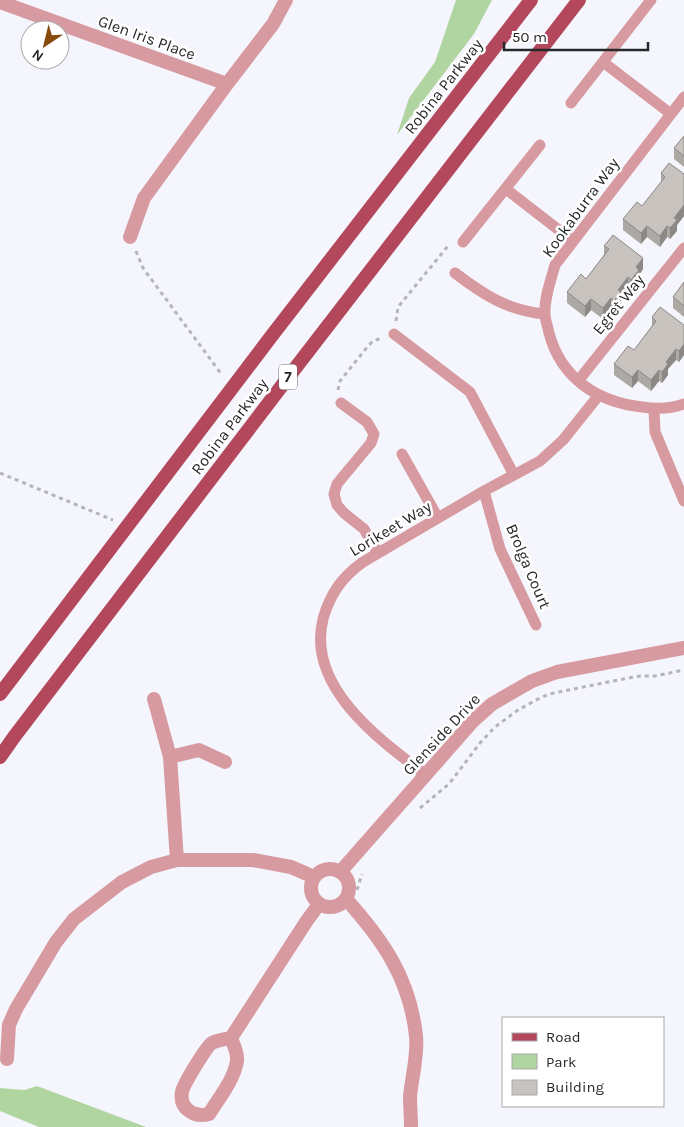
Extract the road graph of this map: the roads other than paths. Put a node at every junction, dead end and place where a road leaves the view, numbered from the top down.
1 (286, 0) edge
2 (531, 0) edge
3 (579, 0) edge
4 (651, 0) edge
5 (0, 2) edge
6 (603, 62) junction
7 (227, 84) junction
8 (684, 97) edge
9 (571, 104) dead end
10 (671, 114) junction
11 (540, 145) dead end
12 (506, 189) junction
13 (130, 237) road end
14 (573, 241) junction
15 (464, 242) dead end
16 (684, 248) edge
17 (455, 273) dead end
18 (544, 314) junction
19 (394, 334) dead end
20 (578, 381) junction
21 (599, 395) junction
22 (341, 403) dead end
23 (684, 404) edge
24 (654, 409) junction
25 (402, 454) dead end
26 (514, 475) junction
27 (484, 491) junction
28 (684, 502) edge
29 (438, 518) junction
30 (378, 553) junction
31 (536, 625) dead end
32 (684, 648) edge
33 (0, 694) edge
34 (154, 700) dead end
35 (0, 757) edge
36 (170, 757) junction
37 (225, 762) dead end
38 (426, 775) junction
39 (177, 860) junction
40 (340, 872) junction
41 (314, 877) junction
42 (350, 899) junction
43 (319, 904) junction
44 (227, 1039) junction
45 (7, 1059) dead end
46 (411, 1127) edge

1 - 7 street
2 - 33 main road, Robina Parkway / 7
3 - 35 main road, Robina Parkway / 7
4 - 6 lane
5 - 7 street, Glen Iris Place
6 - 9 lane
6 - 10 lane
7 - 13 street
8 - 10 lane, Kookaburra Way
10 - 14 lane, Kookaburra Way
11 - 12 lane
12 - 14 lane
12 - 15 lane
14 - 18 lane, Kookaburra Way
16 - 20 lane, Egret Way
17 - 18 lane
18 - 20 lane, Kookaburra Way
19 - 26 lane
20 - 21 lane, Kookaburra Way
21 - 24 lane, Kookaburra Way
21 - 26 lane, Lorikeet Way
22 - 30 lane
23 - 24 lane, Kookaburra Way
24 - 28 lane
25 - 29 lane
26 - 27 lane, Lorikeet Way
27 - 29 lane, Lorikeet Way
27 - 31 lane, Brolga Court
29 - 30 lane, Lorikeet Way
30 - 38 lane, Lorikeet Way
32 - 38 street, Glenside Drive
34 - 36 street
36 - 37 street
36 - 39 street
38 - 40 street, Glenside Drive
39 - 41 street
39 - 45 street
40 - 41 street
40 - 42 street
41 - 43 street
42 - 43 street
42 - 46 street
43 - 44 street
44 - 44 street

